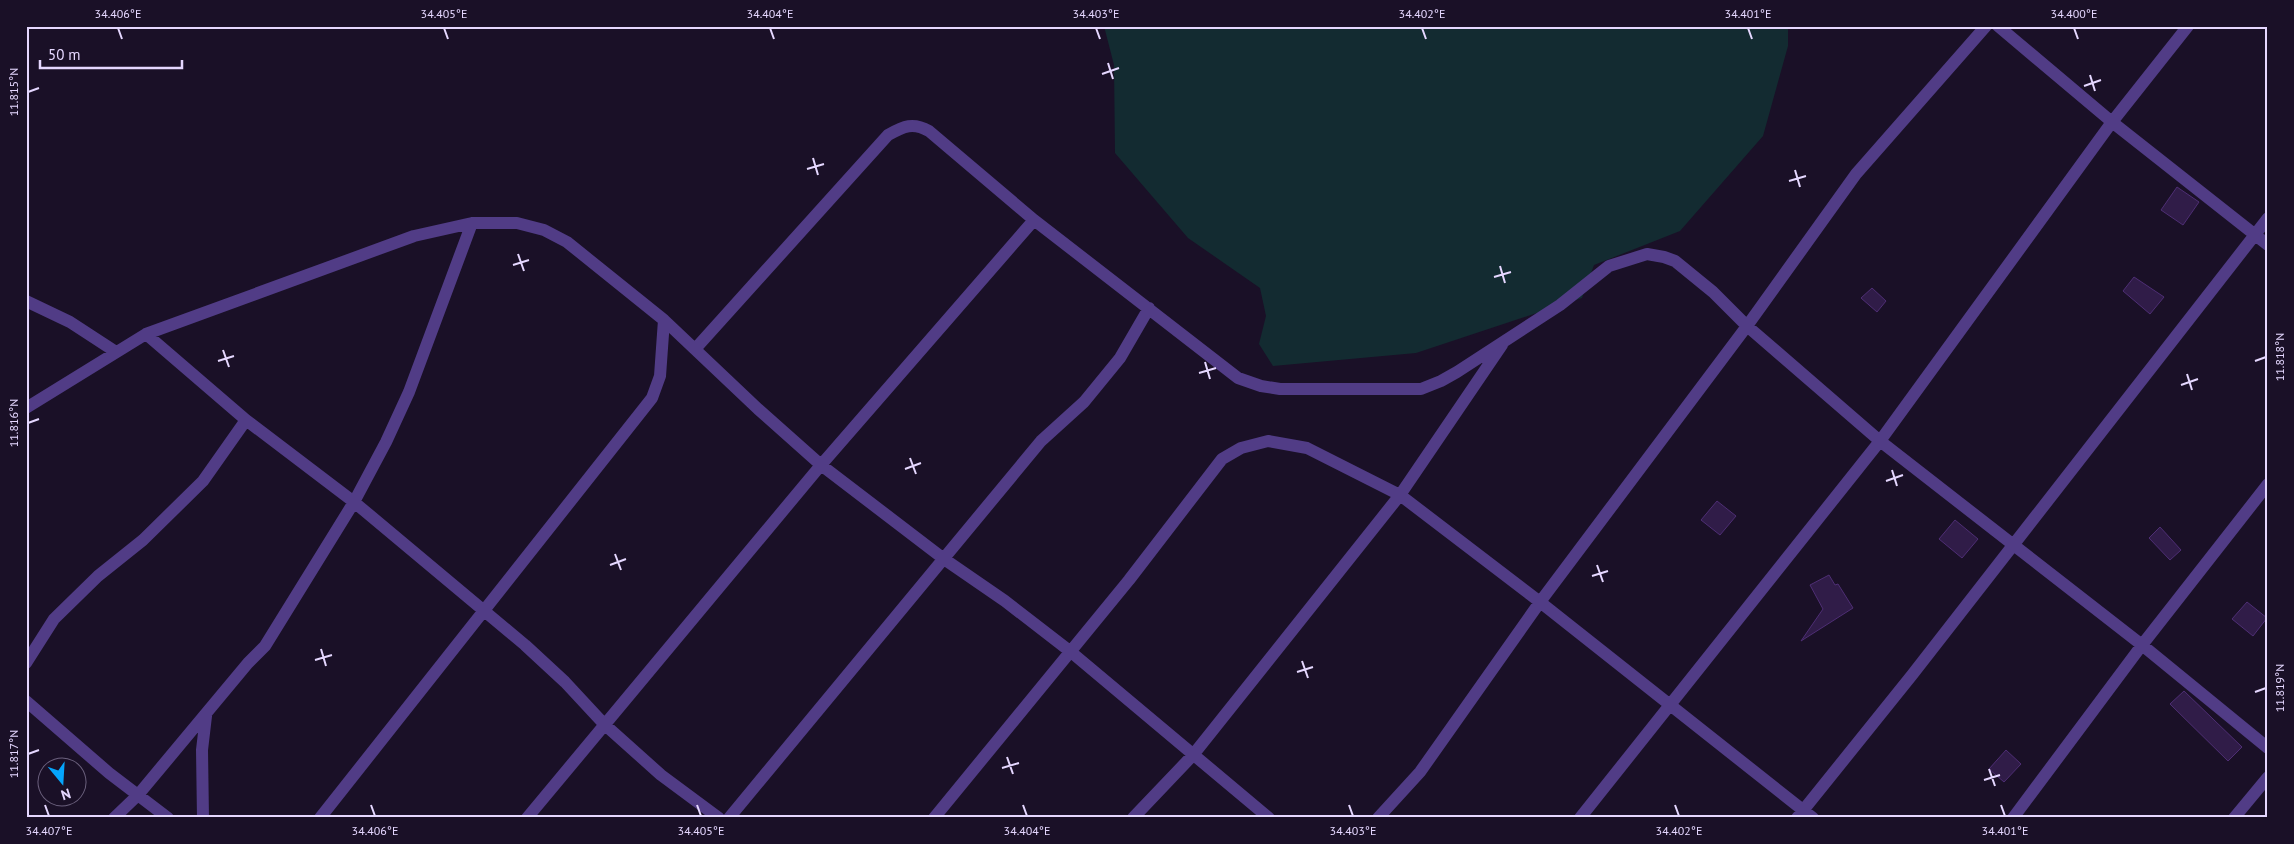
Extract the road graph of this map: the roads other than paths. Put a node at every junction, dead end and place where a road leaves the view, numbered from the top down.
1 (1986, 26) edge
2 (1998, 26) edge
3 (2188, 26) edge
4 (2112, 122) junction
5 (2268, 218) edge
6 (1034, 220) junction
7 (472, 222) junction
8 (2255, 235) junction
9 (2268, 245) edge
10 (26, 301) edge
11 (1149, 308) junction
12 (664, 320) junction
13 (1747, 326) junction
14 (146, 334) junction
15 (1507, 339) junction
16 (696, 348) junction
17 (116, 352) junction
18 (26, 408) edge
19 (246, 420) junction
20 (1880, 440) junction
21 (821, 465) junction
22 (2268, 484) edge
23 (1400, 495) junction
24 (354, 502) junction
25 (2012, 545) junction
26 (944, 559) junction
27 (1540, 602) junction
28 (484, 612) junction
29 (2142, 645) junction
30 (1071, 652) junction
31 (26, 663) edge
32 (26, 702) edge
33 (1671, 705) junction
34 (206, 715) junction
35 (604, 724) junction
36 (2268, 748) edge
37 (1193, 755) junction
38 (2268, 777) edge
39 (138, 795) junction
40 (1804, 815) edge
41 (114, 818) edge
42 (168, 818) edge
43 (203, 818) edge
44 (320, 818) edge
45 (527, 818) edge
46 (719, 818) edge
47 (729, 818) edge
48 (934, 818) edge
49 (1133, 818) edge
50 (1269, 818) edge
51 (1378, 818) edge
52 (1580, 818) edge
53 (2013, 818) edge
54 (2234, 818) edge

1 - 13 street
2 - 4 street
3 - 4 street
4 - 8 street
4 - 20 street
5 - 8 street
6 - 11 street
6 - 16 street
6 - 21 street
7 - 12 street
7 - 14 street
7 - 24 street
8 - 9 street
8 - 25 street
10 - 17 street
11 - 15 street
11 - 26 street
12 - 16 street
12 - 28 street
13 - 15 street
13 - 20 street
13 - 27 street
14 - 17 street
14 - 19 street
15 - 23 street
16 - 21 street
17 - 18 street
19 - 24 street
19 - 31 street
20 - 25 street
20 - 33 street
21 - 26 street
21 - 35 street
22 - 29 street
23 - 27 street
23 - 30 street
23 - 37 street
24 - 28 street
24 - 34 street
25 - 29 street
25 - 40 street
26 - 30 street
26 - 47 street
27 - 33 street
27 - 51 street
28 - 35 street
28 - 44 street
29 - 36 street
29 - 53 street
30 - 37 street
30 - 48 street
32 - 39 street
33 - 40 street
33 - 52 street
34 - 39 street
34 - 43 street
35 - 45 street
35 - 46 street
37 - 49 street
37 - 50 street
38 - 54 street
39 - 41 street
39 - 42 street

